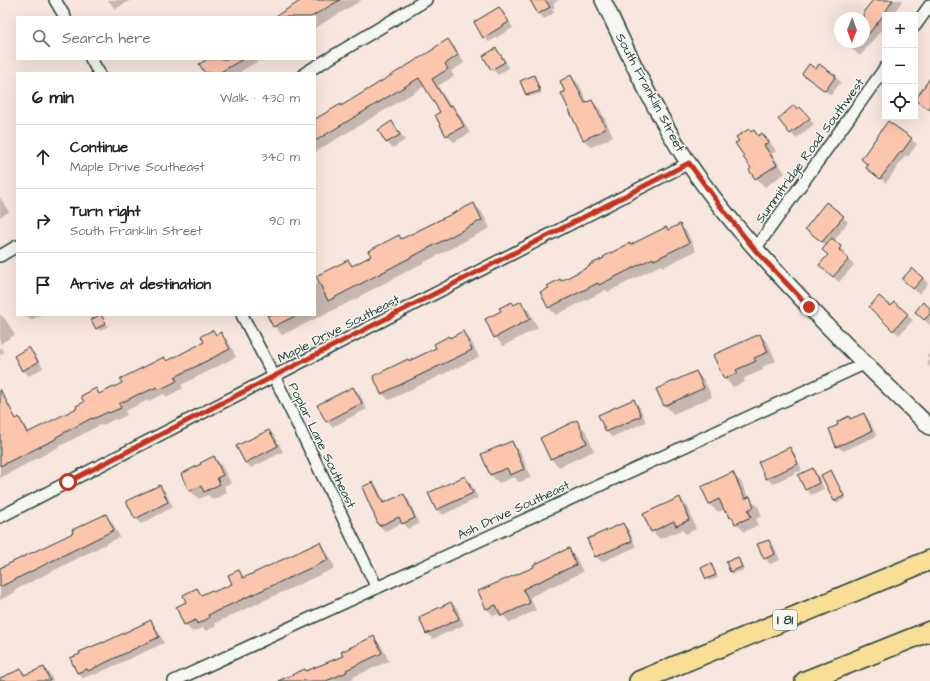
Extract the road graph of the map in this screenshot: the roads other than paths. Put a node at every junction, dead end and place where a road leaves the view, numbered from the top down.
1 (55, 0) edge
2 (426, 0) edge
3 (604, 0) edge
4 (930, 5) edge
5 (64, 16) edge
6 (918, 22) edge
7 (92, 60) edge
8 (98, 72) edge
9 (307, 72) edge
10 (882, 72) edge
11 (689, 163) junction
12 (16, 247) edge
13 (755, 250) junction
14 (0, 256) edge
15 (243, 316) edge
16 (864, 364) junction
17 (274, 376) junction
18 (930, 427) edge
19 (0, 517) edge
20 (930, 560) edge
21 (377, 588) junction
22 (930, 631) edge
23 (174, 681) edge
24 (639, 681) edge
25 (805, 681) edge

1 - 5 street
2 - 9 street
3 - 11 main road, South Franklin Street
4 - 6 street
7 - 8 street
10 - 13 street, Summitridge Road Southwest
11 - 13 main road, South Franklin Street
11 - 17 street, Maple Drive Southeast
12 - 14 street
13 - 16 main road, South Franklin Street
15 - 17 street, Poplar Lane Southeast
16 - 18 main road, South Franklin Street
16 - 21 street, Ash Drive Southeast
17 - 19 street, Maple Drive Southeast
17 - 21 street, Poplar Lane Southeast
20 - 24 highway, I 81
21 - 23 street, Ash Drive Southeast
22 - 25 highway

